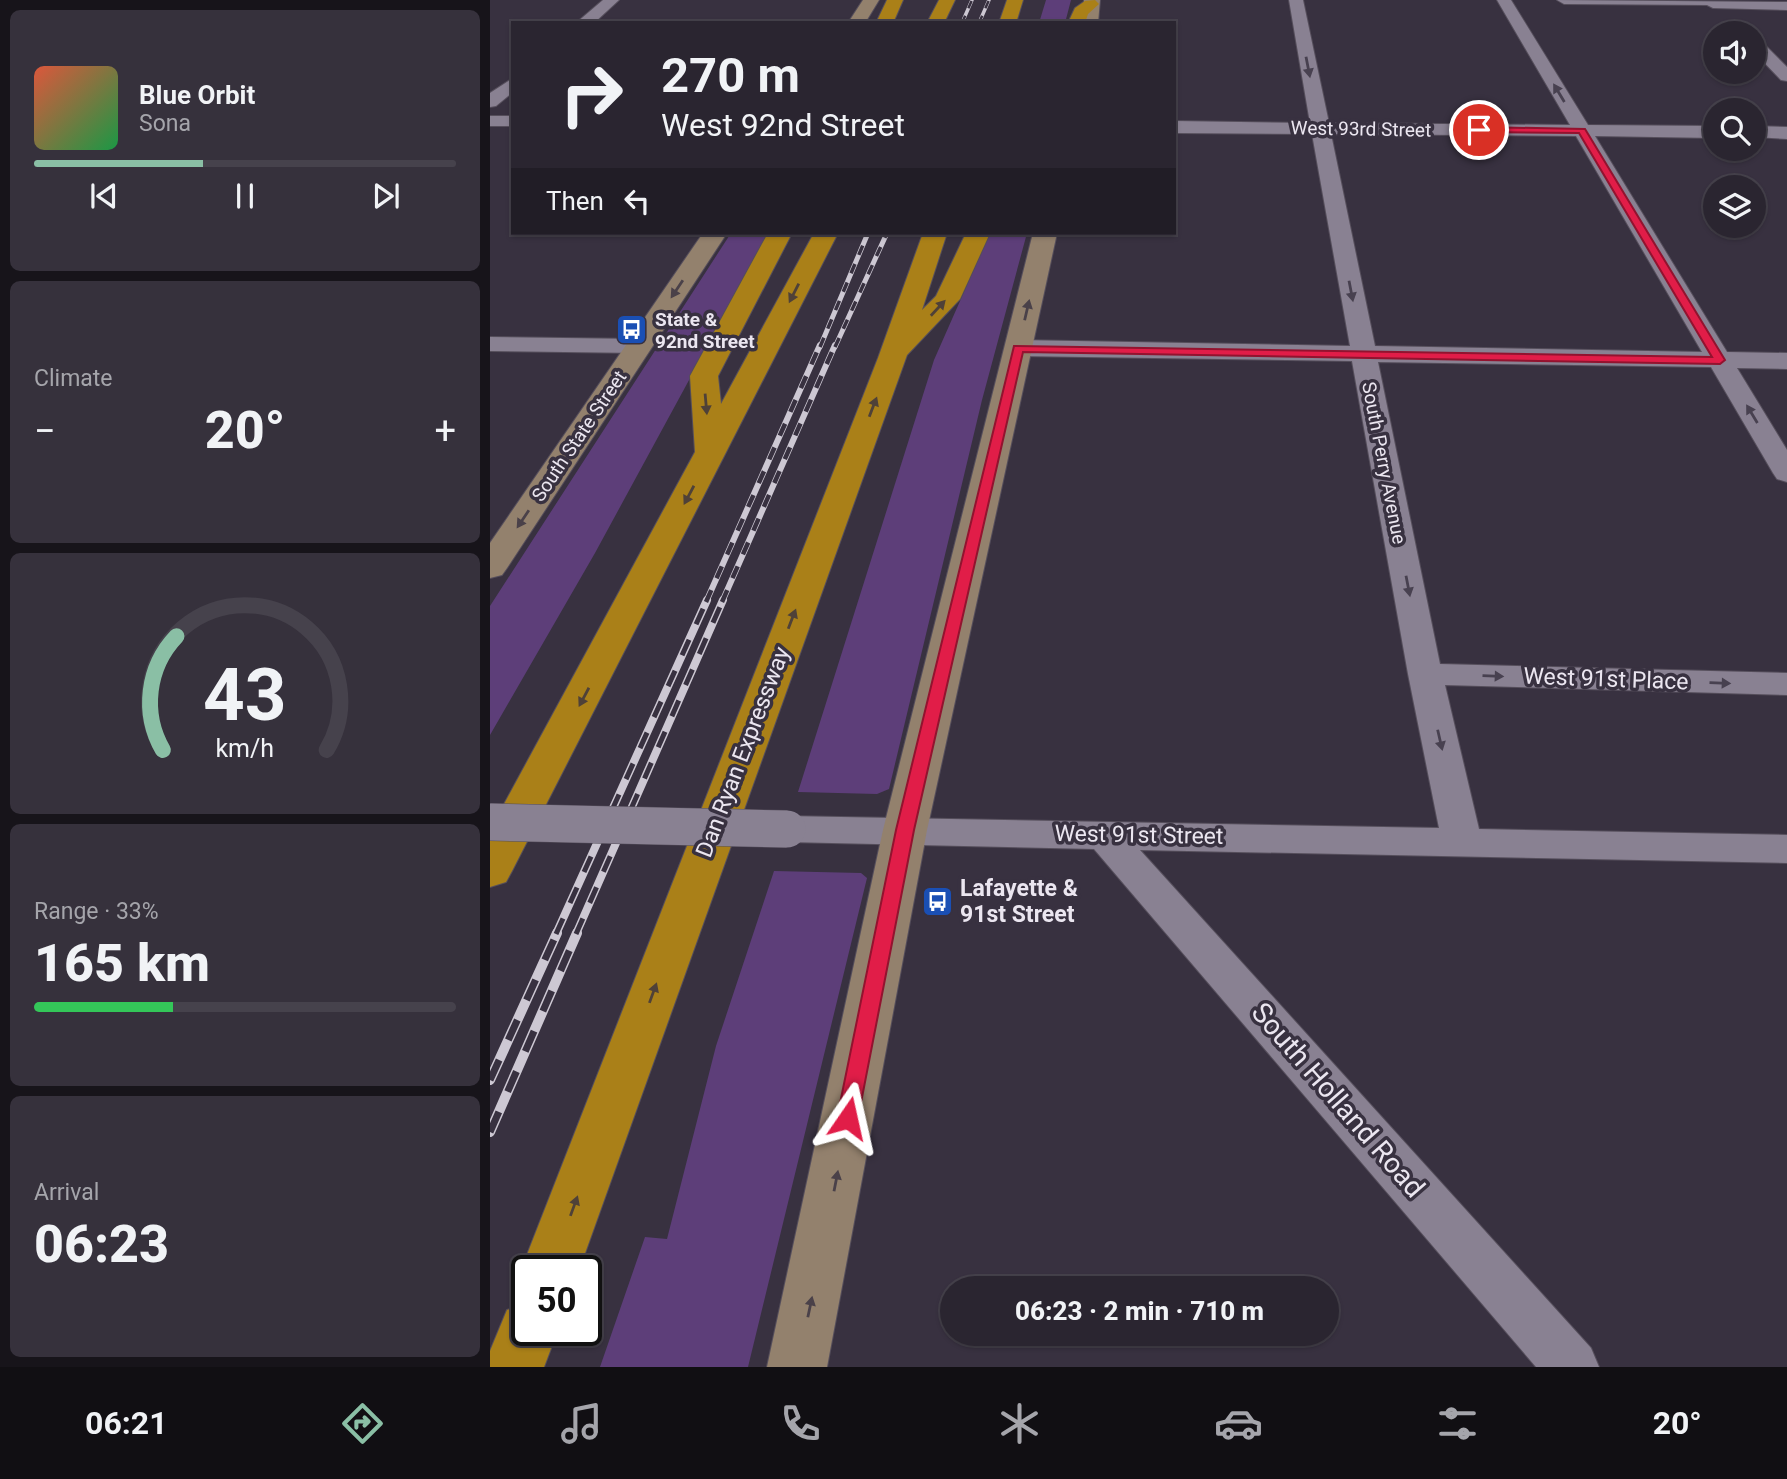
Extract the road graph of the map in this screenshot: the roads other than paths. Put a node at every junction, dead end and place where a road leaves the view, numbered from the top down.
1 (612, 0) edge
2 (871, 0) edge
3 (895, 0) edge
4 (947, 0) edge
5 (1015, 0) edge
6 (1296, 0) edge
7 (1504, 0) edge
8 (1564, 0) edge
9 (1091, 2) edge
10 (1710, 2) edge
11 (1787, 6) edge
12 (1725, 16) dead end
13 (586, 21) edge
14 (857, 21) edge
15 (885, 21) edge
16 (936, 21) edge
17 (1008, 21) edge
18 (1077, 21) edge
19 (1090, 21) edge
20 (1766, 55) edge
21 (1787, 76) edge
22 (511, 85) edge
23 (490, 102) edge
24 (490, 121) edge
25 (511, 121) edge
26 (1176, 127) edge
27 (1320, 129) junction
28 (1582, 131) junction
29 (1703, 132) edge
30 (1766, 132) edge
31 (1787, 133) edge
32 (714, 235) edge
33 (779, 235) edge
34 (825, 235) edge
35 (934, 235) edge
36 (977, 235) edge
37 (1045, 235) edge
38 (490, 344) edge
39 (639, 346) junction
40 (1018, 348) junction
41 (1363, 354) junction
42 (892, 358) junction
43 (1720, 360) junction
44 (1787, 361) edge
45 (711, 454) junction
46 (1787, 473) edge
47 (490, 569) edge
48 (1425, 674) junction
49 (1787, 684) edge
50 (490, 822) edge
51 (905, 830) junction
52 (1104, 834) junction
53 (1462, 842) junction
54 (1787, 849) edge
55 (490, 871) edge
56 (556, 1255) edge
57 (522, 1346) edge
58 (514, 1367) edge
59 (797, 1367) edge
60 (1572, 1367) edge

1 - 13 street
2 - 14 main road
3 - 15 highway
4 - 16 highway
5 - 17 highway
6 -> 27 street, South Perry Avenue
28 -> 7 street
8 - 10 street
9 - 18 highway
9 - 19 main road
10 - 11 street
10 - 12 street
20 - 21 street
22 - 23 street
24 - 25 street
26 - 27 street, West 93rd Street
27 - 28 street, West 93rd Street
27 -> 41 street, South Perry Avenue
28 - 29 street, West 93rd Street
28 - 43 street
30 - 31 street
32 -> 39 main road, South State Street
33 -> 45 highway
34 -> 45 highway
35 - 42 highway, Dan Ryan Expressway
42 -> 36 highway
40 -> 37 main road
38 - 39 street
39 -> 47 main road, South State Street
40 - 41 street
40 - 51 main road
41 - 43 street
41 -> 48 street, South Perry Avenue
56 -> 42 highway, Dan Ryan Expressway
43 - 44 street
46 -> 43 street
45 -> 55 highway
48 -> 49 street, West 91st Place
48 -> 53 street, South Perry Avenue
50 - 51 street, West 91st Street, bridge
51 - 52 street, West 91st Street
59 -> 51 main road
52 - 53 street, West 91st Street
52 - 60 street, South Holland Road
53 - 54 street, West 91st Street
57 - 58 highway

